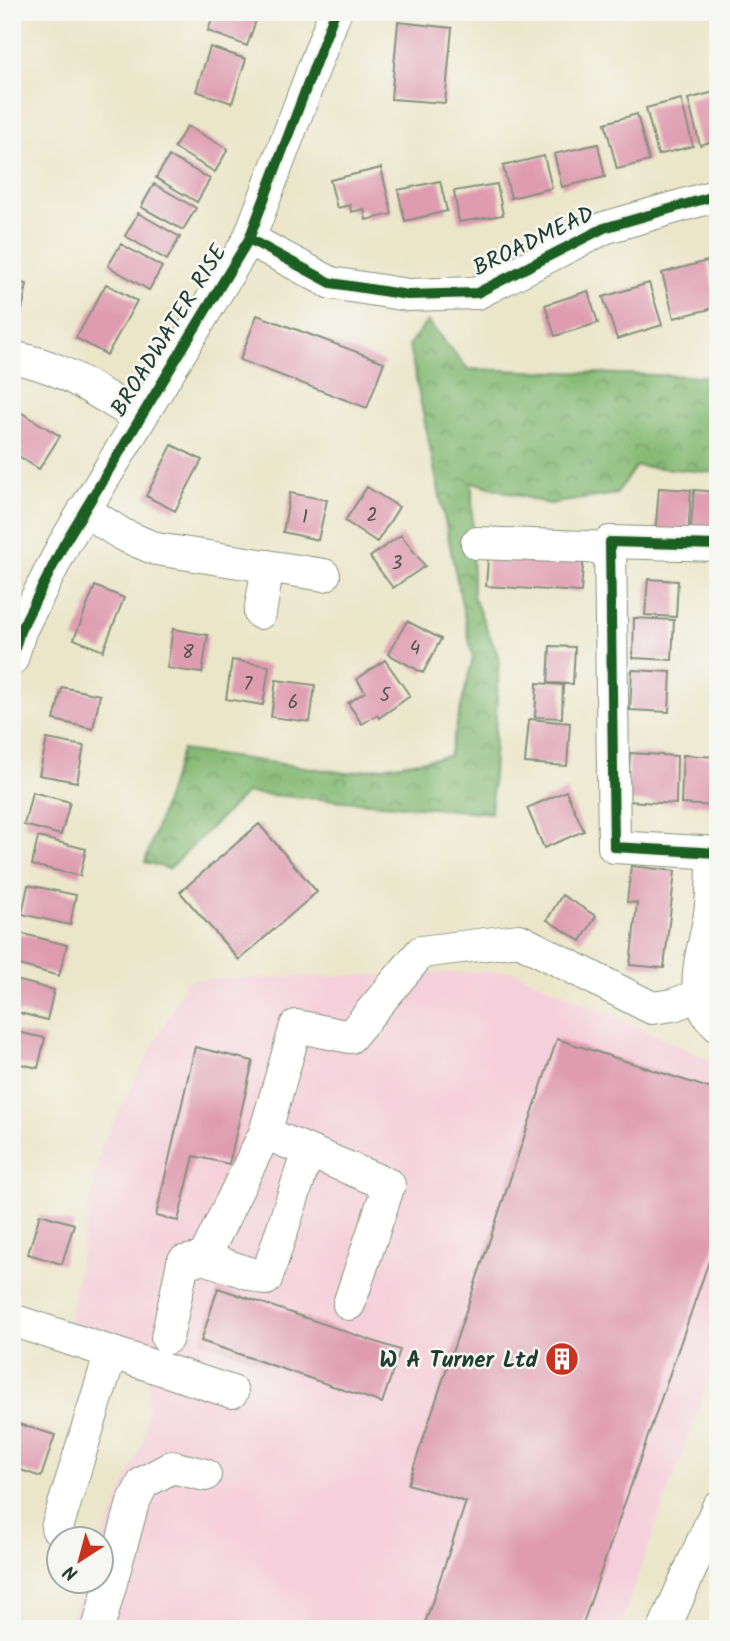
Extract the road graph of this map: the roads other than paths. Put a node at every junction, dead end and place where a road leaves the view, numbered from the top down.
1 (335, 12) edge
2 (718, 195) edge
3 (249, 239) junction
4 (12, 358) edge
5 (139, 417) junction
6 (84, 510) junction
7 (477, 543) dead end
8 (718, 545) edge
9 (611, 548) junction
10 (268, 566) junction
11 (324, 575) dead end
12 (260, 613) dead end
13 (12, 659) edge
14 (716, 853) edge
15 (699, 995) junction
16 (718, 1026) edge
17 (265, 1133) junction
18 (309, 1151) junction
19 (204, 1258) junction
20 (349, 1304) dead end
21 (12, 1320) edge
22 (167, 1338) dead end
23 (111, 1352) junction
24 (232, 1392) dead end
25 (205, 1475) dead end
26 (718, 1507) edge
27 (58, 1526) edge
28 (98, 1629) edge
29 (664, 1629) edge

1 - 3 street, BROADWATER RISE
2 - 3 street, BROADMEAD
3 - 5 street, BROADWATER RISE
4 - 5 street
5 - 6 street, BROADWATER RISE
6 - 10 street
6 - 13 street, BROADWATER RISE
7 - 9 street
8 - 9 street
9 - 14 street
10 - 11 street
10 - 12 street
14 - 15 street
15 - 16 street
15 - 17 street
17 - 18 street
17 - 19 street
18 - 19 street
18 - 20 street
19 - 22 street
21 - 23 street
23 - 24 street
23 - 27 street
25 - 28 street
26 - 29 street

